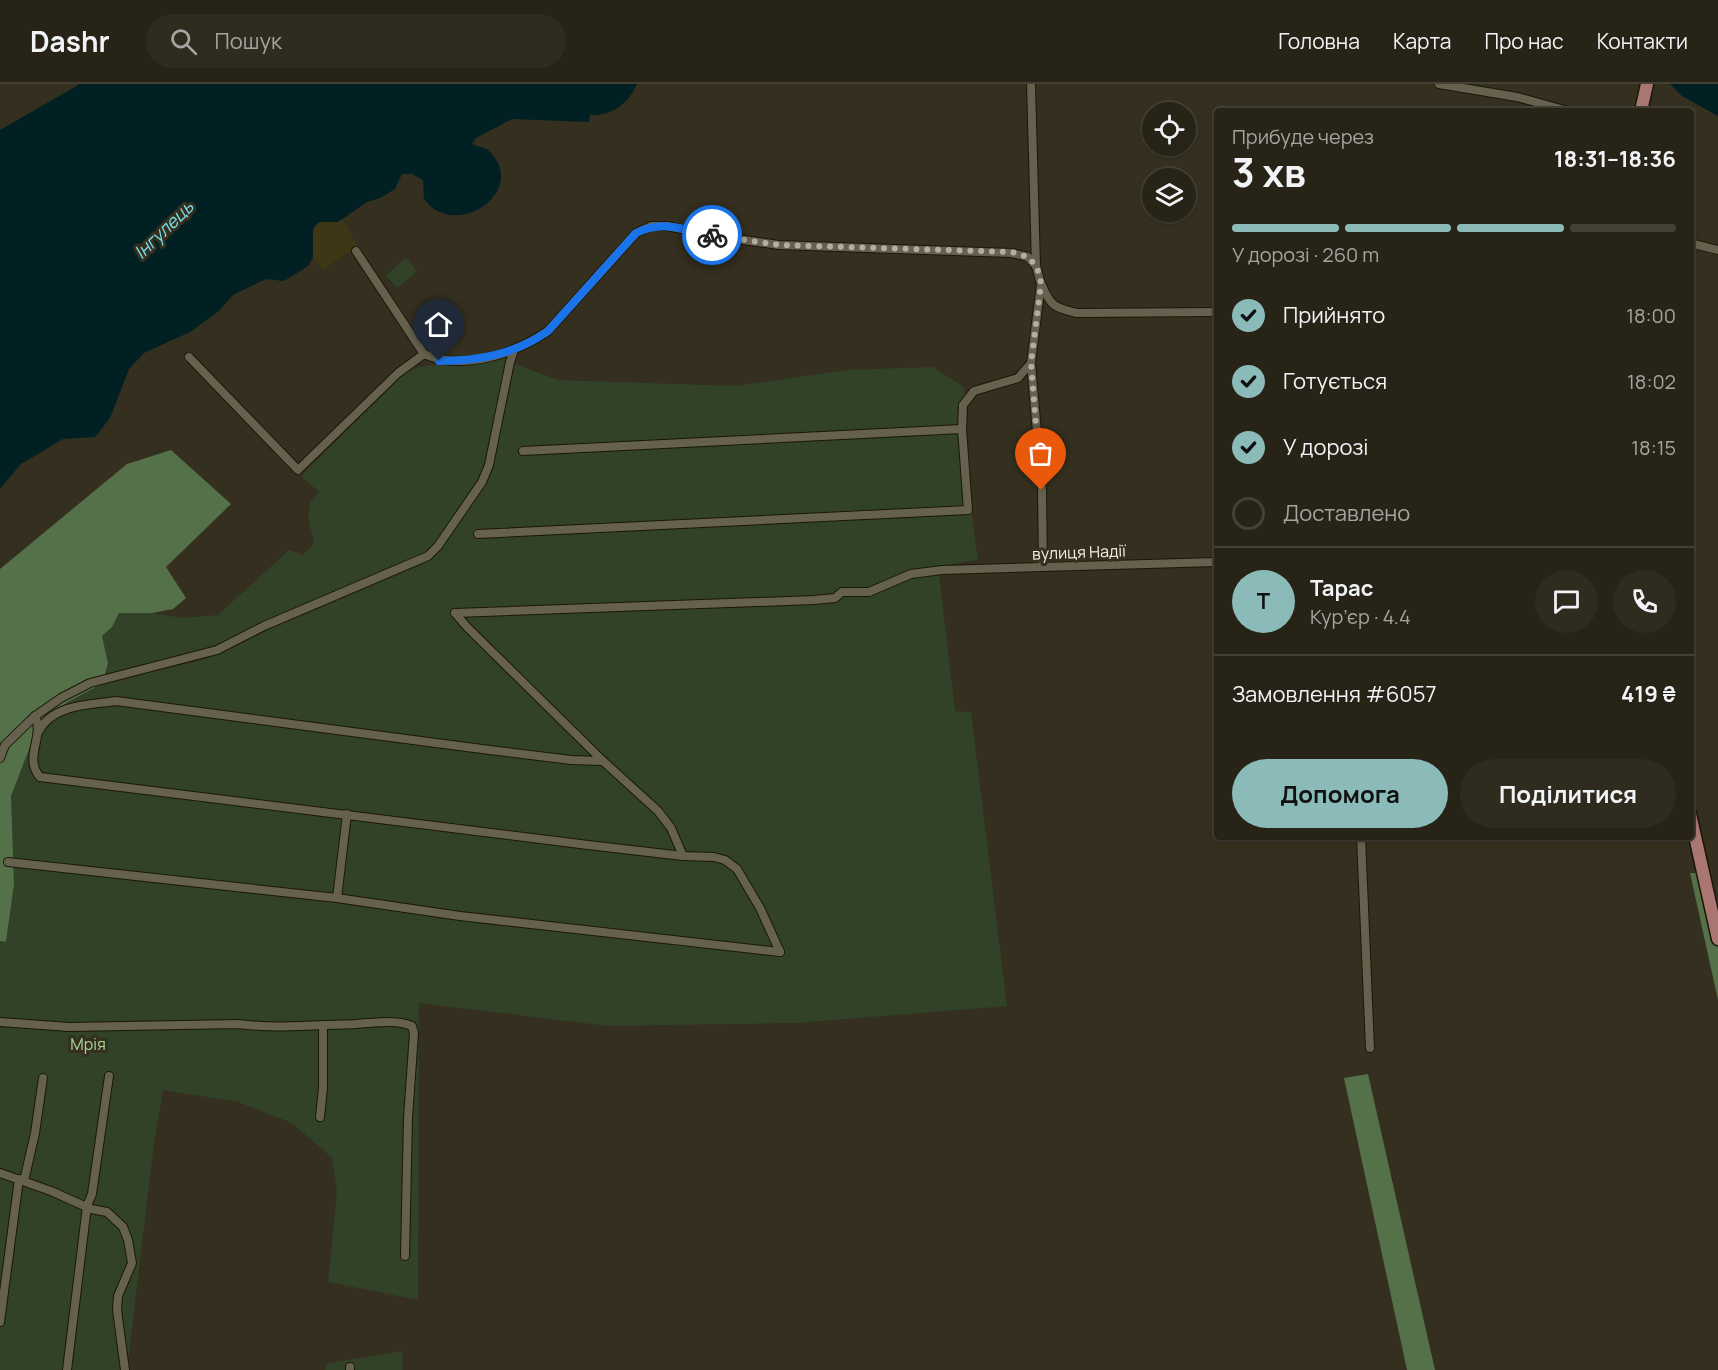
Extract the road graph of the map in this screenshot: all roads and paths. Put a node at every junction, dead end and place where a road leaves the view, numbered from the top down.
1 (1030, 84) edge
2 (1439, 84) edge
3 (1647, 84) edge
4 (1557, 108) edge
5 (1642, 108) edge
6 (1694, 244) edge
7 (356, 250) dead end
8 (1718, 250) edge
9 (1036, 266) junction
10 (1041, 284) junction
11 (1214, 312) edge
12 (514, 350) junction
13 (424, 354) junction
14 (189, 357) dead end
15 (1031, 363) junction
16 (962, 429) junction
17 (523, 451) dead end
18 (478, 534) dead end
19 (1214, 562) edge
20 (1043, 566) junction
21 (35, 716) junction
22 (37, 733) junction
23 (0, 758) edge
24 (603, 761) junction
25 (347, 814) junction
26 (1694, 832) edge
27 (1360, 840) edge
28 (683, 856) junction
29 (8, 862) dead end
30 (337, 898) junction
31 (1718, 939) edge
32 (0, 1022) edge
33 (322, 1025) junction
34 (1370, 1048) dead end
35 (109, 1076) dead end
36 (43, 1078) dead end
37 (320, 1117) dead end
38 (0, 1173) edge
39 (22, 1180) junction
40 (87, 1206) junction
41 (405, 1256) dead end
42 (0, 1322) edge
43 (67, 1370) edge
44 (125, 1370) edge

1 - 9 street
2 - 4 street
3 - 5 main road
6 - 8 street
7 - 13 street
9 - 10 street
9 - 12 street
10 - 11 street
10 - 15 street
12 - 13 street
12 - 21 street
13 - 14 street
15 - 16 street
15 - 20 street
16 - 17 street
16 - 18 street
19 - 20 street, вулиця Надії
20 - 24 street, вулиця Надії
21 - 22 street
21 - 23 street
22 - 24 street
22 - 25 street
24 - 28 street
25 - 28 street
25 - 30 street
26 - 31 main road
27 - 34 street
28 - 30 street
29 - 30 street
32 - 33 street
33 - 37 street
33 - 41 street
35 - 40 street
36 - 39 street
38 - 39 street
39 - 40 street
39 - 42 street
40 - 43 street
40 - 44 street

